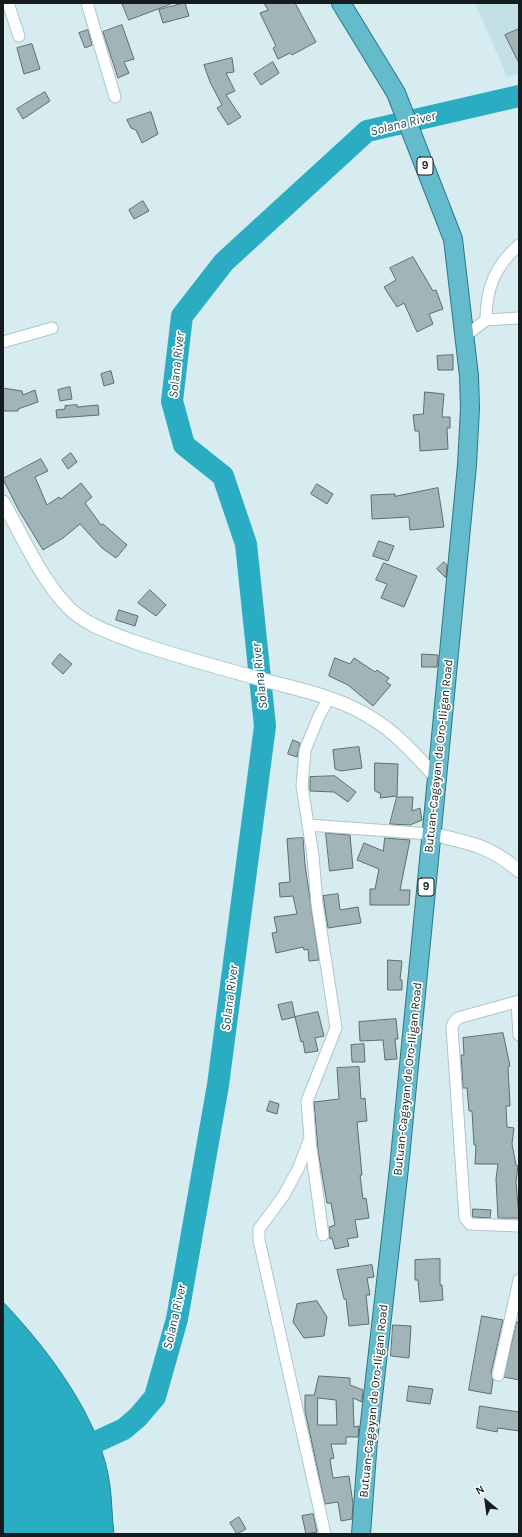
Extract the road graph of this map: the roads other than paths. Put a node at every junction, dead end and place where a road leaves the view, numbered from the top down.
1 (7, 3) edge
2 (87, 3) edge
3 (341, 3) edge
4 (3, 4) edge
5 (19, 36) dead end
6 (115, 97) dead end
7 (519, 245) edge
8 (519, 318) edge
9 (486, 320) junction
10 (52, 328) dead end
11 (464, 337) junction
12 (3, 342) edge
13 (3, 502) edge
14 (323, 696) junction
15 (437, 778) junction
16 (308, 825) junction
17 (431, 834) junction
18 (519, 872) edge
19 (518, 1002) edge
20 (519, 1035) edge
21 (310, 1138) junction
22 (519, 1226) edge
23 (323, 1236) dead end
24 (519, 1280) edge
25 (498, 1375) dead end
26 (325, 1534) edge
27 (361, 1534) edge

1 - 4 street
1 - 5 street
2 - 6 street
3 - 11 highway, Butuan-Cagayan de Oro-Iligan Road / 9
7 - 9 street
8 - 9 street
9 - 11 street
10 - 12 street
11 - 15 highway, Butuan-Cagayan de Oro-Iligan Road / 9
13 - 14 street
14 - 15 street
14 - 16 street
15 - 17 highway, Butuan-Cagayan de Oro-Iligan Road / 9
16 - 17 street
16 - 21 street
17 - 18 street
17 - 27 highway, Butuan-Cagayan de Oro-Iligan Road / 9
19 - 20 street
19 - 22 street
21 - 23 street
21 - 26 street
24 - 25 street

